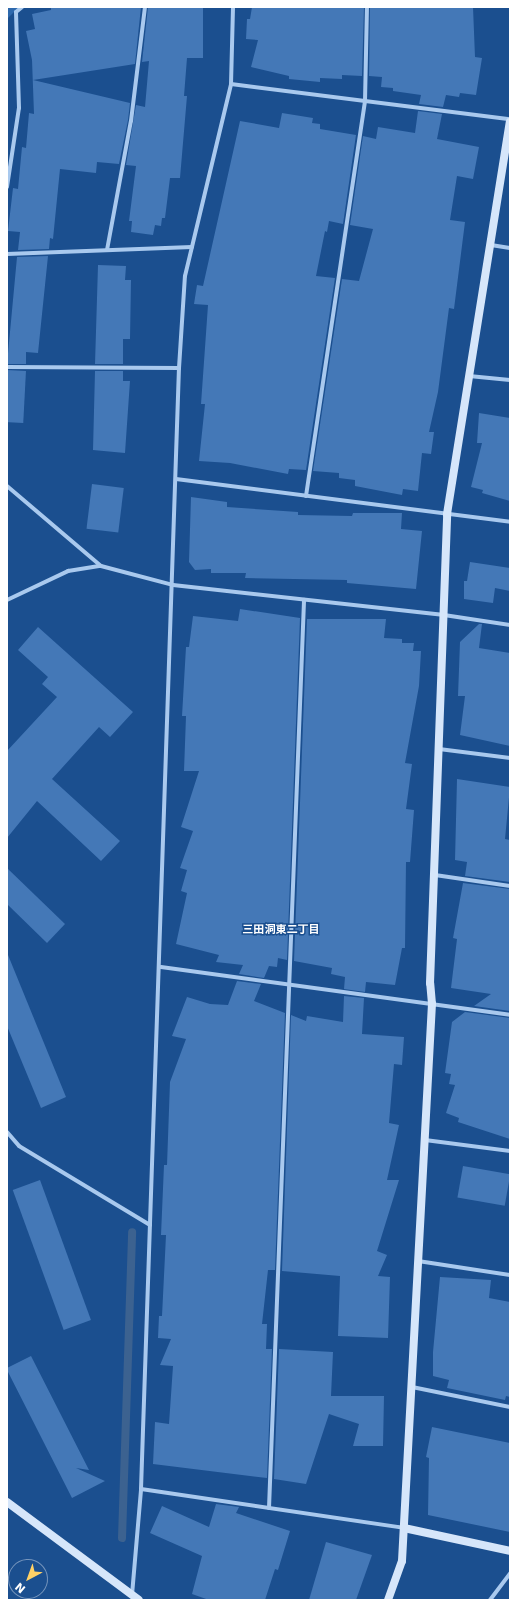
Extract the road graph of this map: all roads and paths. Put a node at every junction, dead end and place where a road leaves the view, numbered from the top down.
1 (22, 7) edge
2 (145, 7) edge
3 (233, 7) edge
4 (367, 7) edge
5 (231, 84) junction
6 (365, 101) junction
7 (510, 119) edge
8 (510, 122) edge
9 (7, 187) edge
10 (490, 245) junction
11 (192, 247) junction
12 (510, 248) edge
13 (107, 250) junction
14 (7, 254) edge
15 (7, 367) edge
16 (179, 368) junction
17 (468, 376) junction
18 (510, 380) edge
19 (176, 479) junction
20 (7, 486) edge
21 (306, 496) junction
22 (447, 514) junction
23 (510, 522) edge
24 (100, 566) junction
25 (173, 585) junction
26 (7, 600) edge
27 (304, 600) junction
28 (444, 615) junction
29 (510, 626) edge
30 (439, 749) junction
31 (510, 758) edge
32 (435, 875) junction
33 (510, 886) edge
34 (160, 967) junction
35 (290, 984) junction
36 (432, 1004) junction
37 (510, 1015) edge
38 (7, 1132) edge
39 (425, 1140) junction
40 (510, 1151) edge
41 (150, 1224) junction
42 (418, 1261) junction
43 (510, 1275) edge
44 (412, 1386) junction
45 (510, 1407) edge
46 (141, 1489) junction
47 (7, 1502) edge
48 (269, 1508) junction
49 (404, 1528) junction
50 (510, 1551) edge
51 (510, 1573) edge
52 (135, 1598) edge
53 (388, 1600) edge
54 (490, 1600) edge

1 - 9 street
2 - 13 street
3 - 5 street
4 - 6 street
5 - 6 street
5 - 11 street
6 - 7 street
6 - 21 street
8 - 10 street
10 - 12 street
10 - 17 street
11 - 13 street
11 - 16 street
13 - 14 street
15 - 16 street
16 - 19 street
17 - 18 street
17 - 22 street
19 - 21 street
19 - 25 street
20 - 24 street
21 - 22 street
22 - 23 street
22 - 28 street
24 - 25 street
24 - 26 street
25 - 27 street
25 - 34 street
27 - 28 street
27 - 35 street
28 - 29 street
28 - 30 street
30 - 31 street
30 - 32 street
32 - 33 street
32 - 36 street
34 - 35 street
34 - 41 street
35 - 36 street
35 - 48 street
36 - 37 street
36 - 39 street
38 - 41 street
39 - 40 street
39 - 42 street
41 - 46 street
42 - 43 street
42 - 44 street
44 - 45 street
44 - 49 street
46 - 48 street
46 - 52 street
47 - 52 street
48 - 49 street
49 - 50 street
49 - 53 street
51 - 54 street

